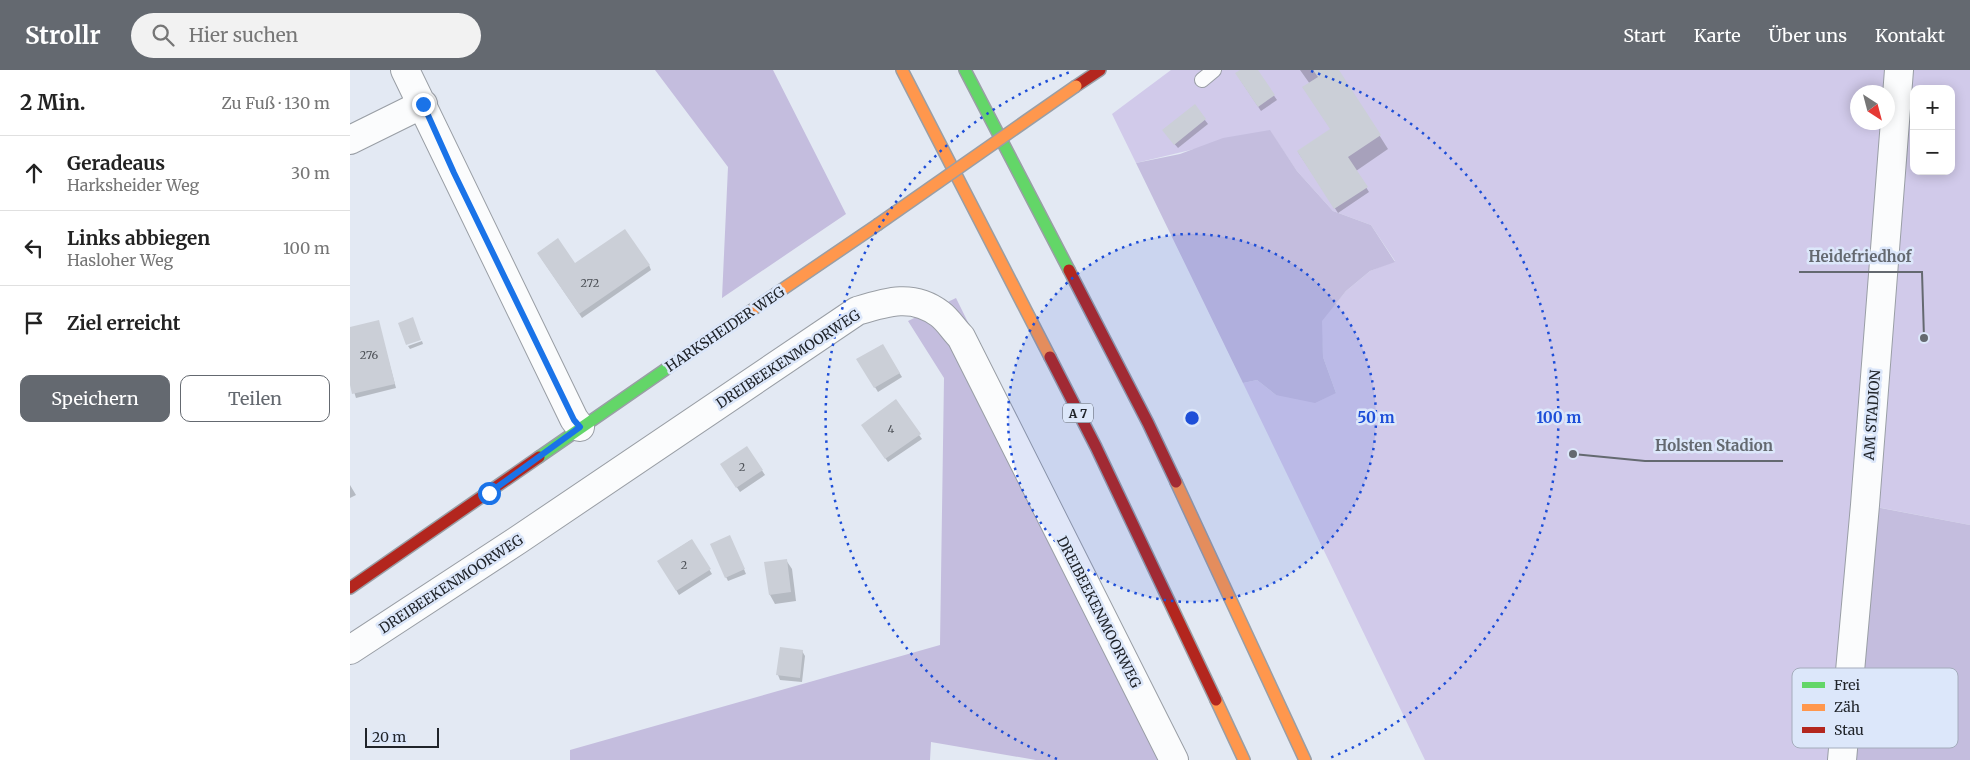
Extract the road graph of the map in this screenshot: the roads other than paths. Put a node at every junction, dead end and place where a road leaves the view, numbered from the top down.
1 (405, 70) edge
2 (902, 70) edge
3 (966, 70) edge
4 (1100, 70) edge
5 (1214, 70) edge
6 (1899, 70) edge
7 (1202, 80) dead end
8 (423, 104) junction
9 (350, 140) edge
10 (580, 427) junction
11 (350, 588) edge
12 (350, 650) edge
13 (1850, 668) edge
14 (1174, 760) edge
15 (1244, 760) edge
16 (1305, 760) edge

1 - 8 street
2 - 15 main road, A 7
3 - 16 main road
4 - 10 main road, HARKSHEIDER WEG, bridge
5 - 7 lane
6 - 13 street, AM STADION
8 - 9 street
8 - 10 street
10 - 11 main road, HARKSHEIDER WEG
12 - 14 street, DREIBEEKENMOORWEG

